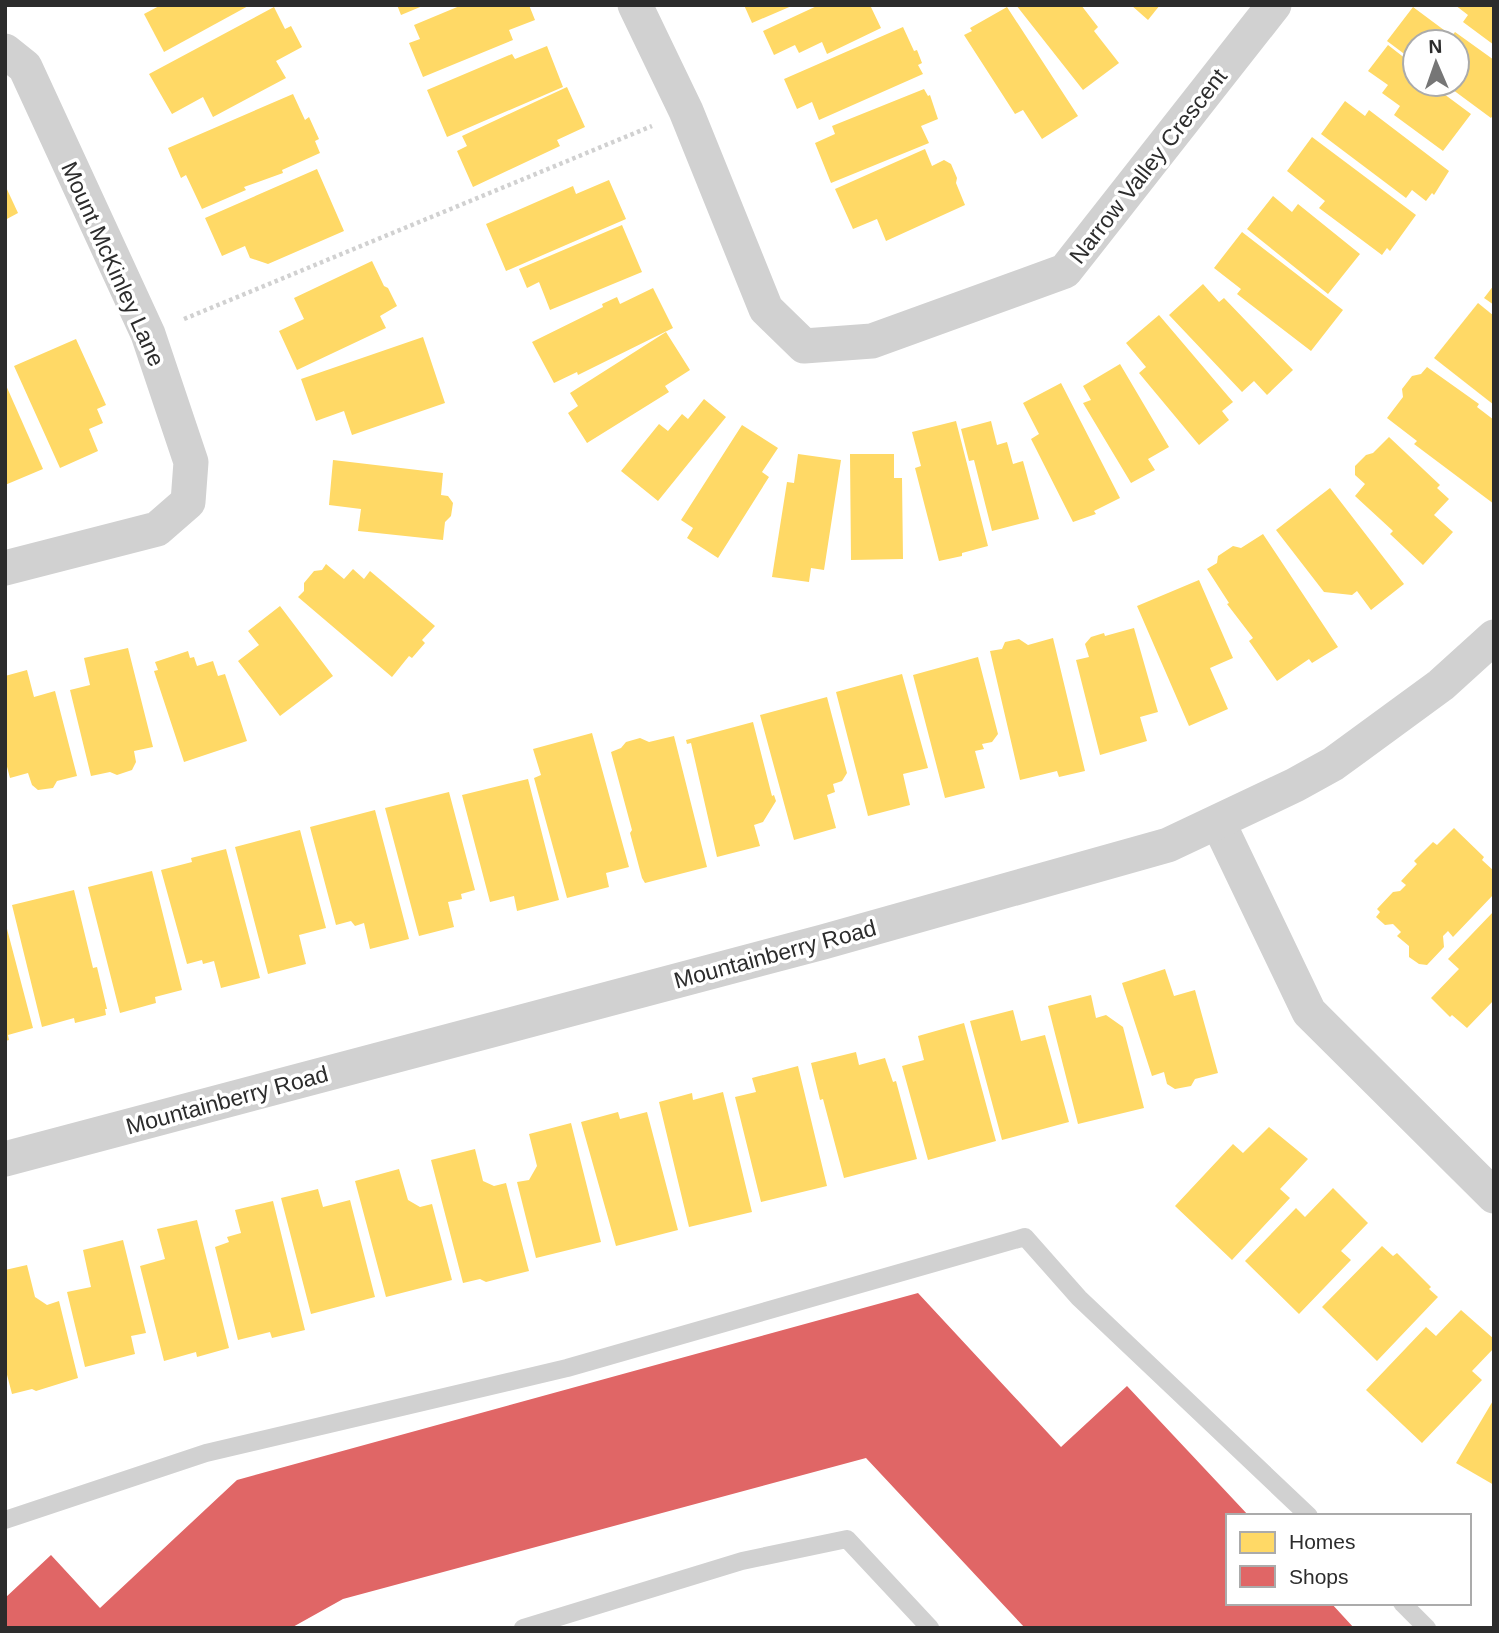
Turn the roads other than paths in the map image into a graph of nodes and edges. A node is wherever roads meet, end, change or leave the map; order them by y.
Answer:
1 (635, 5) edge
2 (1274, 5) edge
3 (5, 51) edge
4 (5, 568) edge
5 (1494, 637) edge
6 (1218, 822) junction
7 (5, 1159) edge
8 (1494, 1196) edge
9 (1307, 1514) edge
10 (5, 1520) edge
11 (1404, 1605) edge
12 (523, 1628) edge
13 (930, 1628) edge
14 (1427, 1628) edge

1 - 2 street, Narrow Valley Crescent
3 - 4 street, Mount McKinley Lane
5 - 6 street, Mountainberry Road
6 - 7 street, Mountainberry Road
6 - 8 street
9 - 10 lane
11 - 14 lane
12 - 13 lane

